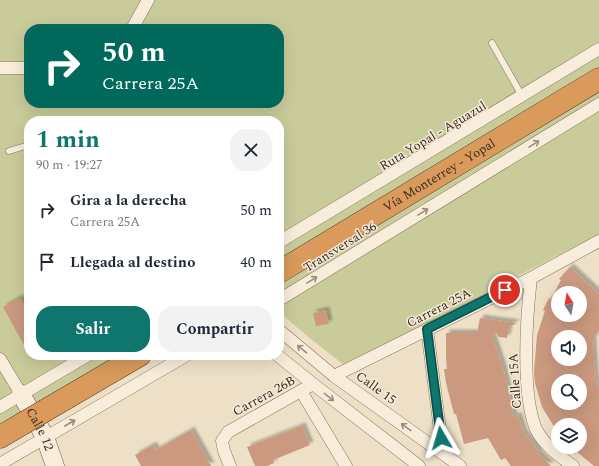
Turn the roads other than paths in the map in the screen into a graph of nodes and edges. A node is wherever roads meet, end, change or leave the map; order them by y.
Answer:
1 (148, 0) edge
2 (135, 24) edge
3 (492, 43) dead end
4 (599, 49) edge
5 (0, 68) edge
6 (24, 68) edge
7 (554, 76) joint
8 (599, 79) edge
9 (541, 84) joint
10 (522, 96) junction
11 (599, 104) edge
12 (24, 146) edge
13 (9, 151) dead end
14 (284, 239) edge
15 (599, 241) edge
16 (284, 269) edge
17 (531, 278) junction
18 (284, 297) edge
19 (427, 329) junction
20 (284, 334) edge
21 (0, 359) edge
22 (79, 360) edge
23 (131, 360) edge
24 (178, 360) edge
25 (283, 360) edge
26 (334, 376) junction
27 (313, 384) junction
28 (301, 391) junction
29 (16, 397) junction
30 (0, 407) edge
31 (0, 437) edge
32 (45, 437) junction
33 (443, 453) junction
34 (0, 464) edge
35 (55, 466) edge
36 (230, 466) edge
37 (346, 466) edge
38 (419, 466) edge
39 (460, 466) edge
40 (573, 466) edge

1 - 2 street
3 - 10 lane
4 - 7 lane
5 - 6 street
7 - 9 street
8 - 16 highway, Vía Monterrey - Yopal
9 - 10 lane, Ruta Yopal - Aguazul
10 - 14 lane, Ruta Yopal - Aguazul
18 -> 11 street, Transversal 36
12 - 13 lane
15 - 17 street, Carrera 25A
17 - 19 street, Carrera 25A
17 - 40 street, Calle 15A
19 - 26 street, Carrera 25A
19 - 33 street
26 -> 20 street, Calle 15
21 - 29 street
22 - 29 lane
23 - 31 highway, bridge
32 -> 24 street
25 - 27 street
33 -> 26 street, Calle 15
27 - 28 street, Carrera 26B
27 -> 38 street
28 - 36 street, Carrera 26B
28 - 37 street
29 - 30 street
29 - 32 main road, Calle 12
32 - 34 street
32 - 35 main road, Calle 12
33 - 39 street, Calle 15

